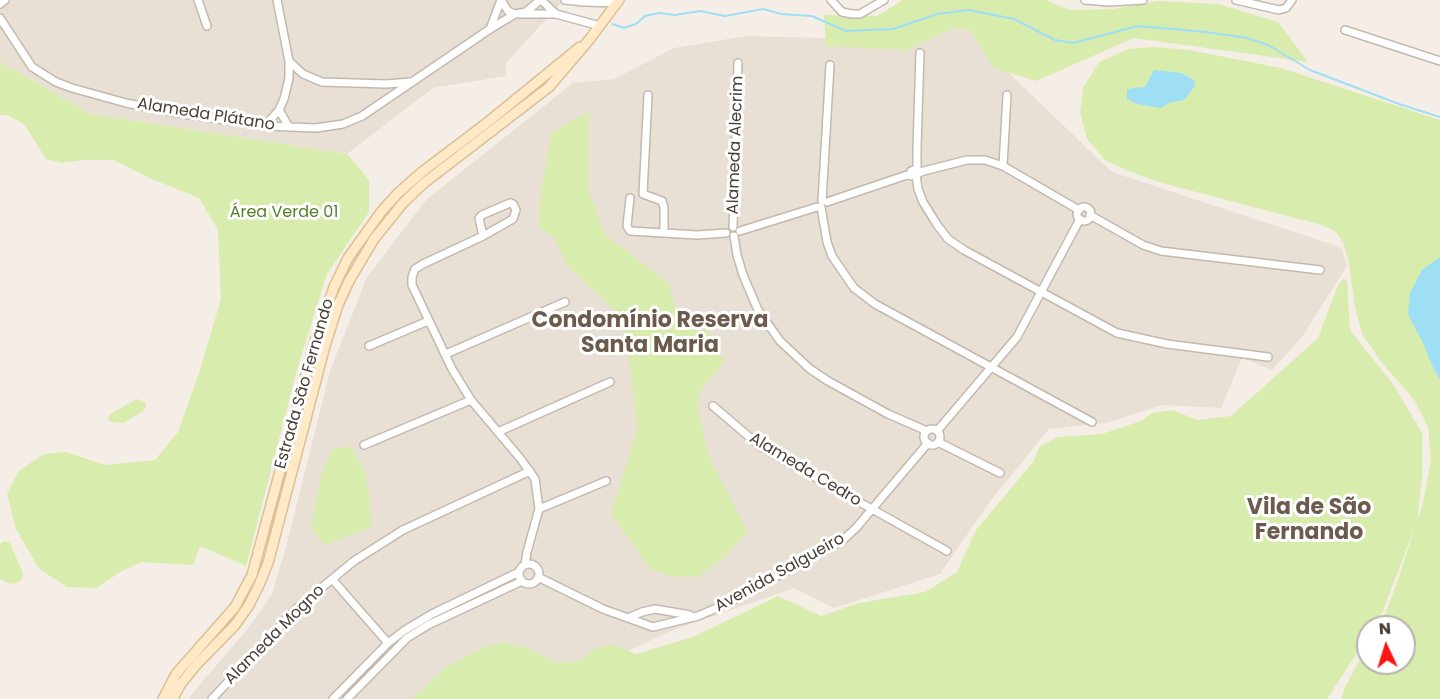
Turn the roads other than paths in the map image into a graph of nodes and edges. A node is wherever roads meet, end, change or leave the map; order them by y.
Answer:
1 (5, 0) edge
2 (198, 0) edge
3 (277, 0) edge
4 (501, 0) edge
5 (540, 0) edge
6 (565, 0) edge
7 (831, 0) edge
8 (884, 0) edge
9 (1085, 0) edge
10 (1143, 0) edge
11 (1236, 0) edge
12 (1292, 0) edge
13 (618, 1) edge
14 (0, 4) edge
15 (518, 14) junction
16 (556, 14) junction
17 (0, 18) edge
18 (207, 26) dead end
19 (600, 26) junction
20 (490, 29) junction
21 (1345, 30) dead end
22 (589, 40) junction
23 (921, 53) dead end
24 (289, 61) junction
25 (1440, 61) edge
26 (738, 63) dead end
27 (830, 65) dead end
28 (303, 75) junction
29 (289, 78) junction
30 (413, 82) junction
31 (386, 84) junction
32 (648, 95) dead end
33 (1007, 95) dead end
34 (391, 97) junction
35 (279, 110) junction
36 (265, 126) junction
37 (289, 127) junction
38 (1003, 166) junction
39 (916, 173) junction
40 (630, 198) dead end
41 (822, 204) junction
42 (1079, 210) junction
43 (1090, 215) junction
44 (1080, 219) junction
45 (734, 232) junction
46 (664, 233) junction
47 (483, 236) junction
48 (1320, 270) dead end
49 (1042, 292) junction
50 (565, 302) dead end
51 (428, 321) junction
52 (369, 346) dead end
53 (446, 354) junction
54 (1268, 357) dead end
55 (993, 367) junction
56 (610, 382) dead end
57 (471, 400) junction
58 (713, 406) dead end
59 (1092, 422) dead end
60 (927, 431) junction
61 (937, 431) junction
62 (498, 432) junction
63 (938, 442) junction
64 (928, 443) junction
65 (364, 445) dead end
66 (530, 471) junction
67 (1000, 473) dead end
68 (606, 481) dead end
69 (872, 508) junction
70 (539, 509) junction
71 (947, 551) dead end
72 (525, 565) junction
73 (519, 572) junction
74 (538, 577) junction
75 (332, 579) junction
76 (522, 581) junction
77 (642, 612) junction
78 (667, 612) junction
79 (698, 616) junction
80 (628, 619) junction
81 (641, 622) junction
82 (668, 623) junction
83 (407, 638) junction
84 (388, 643) junction
85 (381, 663) junction
86 (163, 699) edge
87 (173, 699) edge
88 (212, 699) edge
89 (333, 699) edge
90 (347, 699) edge

1 - 14 street
2 - 18 street
3 - 24 street
4 - 15 street
4 - 20 street
5 - 15 street, Alameda Plátano
5 - 16 street
6 - 13 street
7 - 8 street
9 - 10 street
11 - 12 street
13 - 19 main road, Estrada São Fernando
15 - 16 street
15 - 20 street, Alameda Plátano
16 - 19 street
17 - 36 street, Alameda Plátano
19 - 22 main road, Estrada São Fernando
20 - 30 street, Alameda Plátano
21 - 25 street
22 - 86 main road, Estrada São Fernando
22 - 87 main road, Estrada São Fernando
23 - 39 street
24 - 28 street
24 - 29 street
26 - 45 street, Alameda Alecrim
27 - 41 street
28 - 29 street
28 - 31 street
29 - 35 street
30 - 31 street
30 - 34 street, Alameda Plátano
31 - 34 street
32 - 46 street
33 - 38 street
34 - 37 street, Alameda Plátano
35 - 36 street
35 - 37 street
36 - 37 street, Alameda Plátano
38 - 39 street
38 - 42 street
39 - 41 street
39 - 49 street
40 - 46 street
41 - 45 street
41 - 55 street
42 - 43 street
42 - 44 street
43 - 44 street
43 - 48 street
44 - 49 street
45 - 46 street
45 - 60 street, Alameda Alecrim
47 - 47 street
47 - 51 street
49 - 54 street
49 - 55 street
50 - 53 street
51 - 52 street
51 - 53 street
53 - 57 street
55 - 59 street
55 - 61 street
56 - 62 street
57 - 62 street
57 - 65 street
58 - 69 street, Alameda Cedro
60 - 61 street
60 - 64 street
61 - 63 street
62 - 66 street
63 - 64 street
63 - 67 street
64 - 69 street, Avenida Salgueiro
66 - 70 street
66 - 75 street, Alameda Mogno
68 - 70 street
69 - 71 street, Alameda Cedro
69 - 79 street, Avenida Salgueiro
70 - 72 street
72 - 73 street
72 - 74 street
73 - 76 street
73 - 84 street
74 - 76 street
74 - 80 street
75 - 84 street
75 - 88 street, Alameda Mogno
76 - 83 street
77 - 78 street, Avenida Salgueiro
77 - 80 street, Avenida Salgueiro
77 - 81 street
78 - 79 street, Avenida Salgueiro
78 - 82 street
79 - 82 street, Avenida Salgueiro
80 - 81 street, Avenida Salgueiro
81 - 82 street, Avenida Salgueiro
83 - 84 street
83 - 85 street
84 - 85 street
84 - 89 street
85 - 90 street

